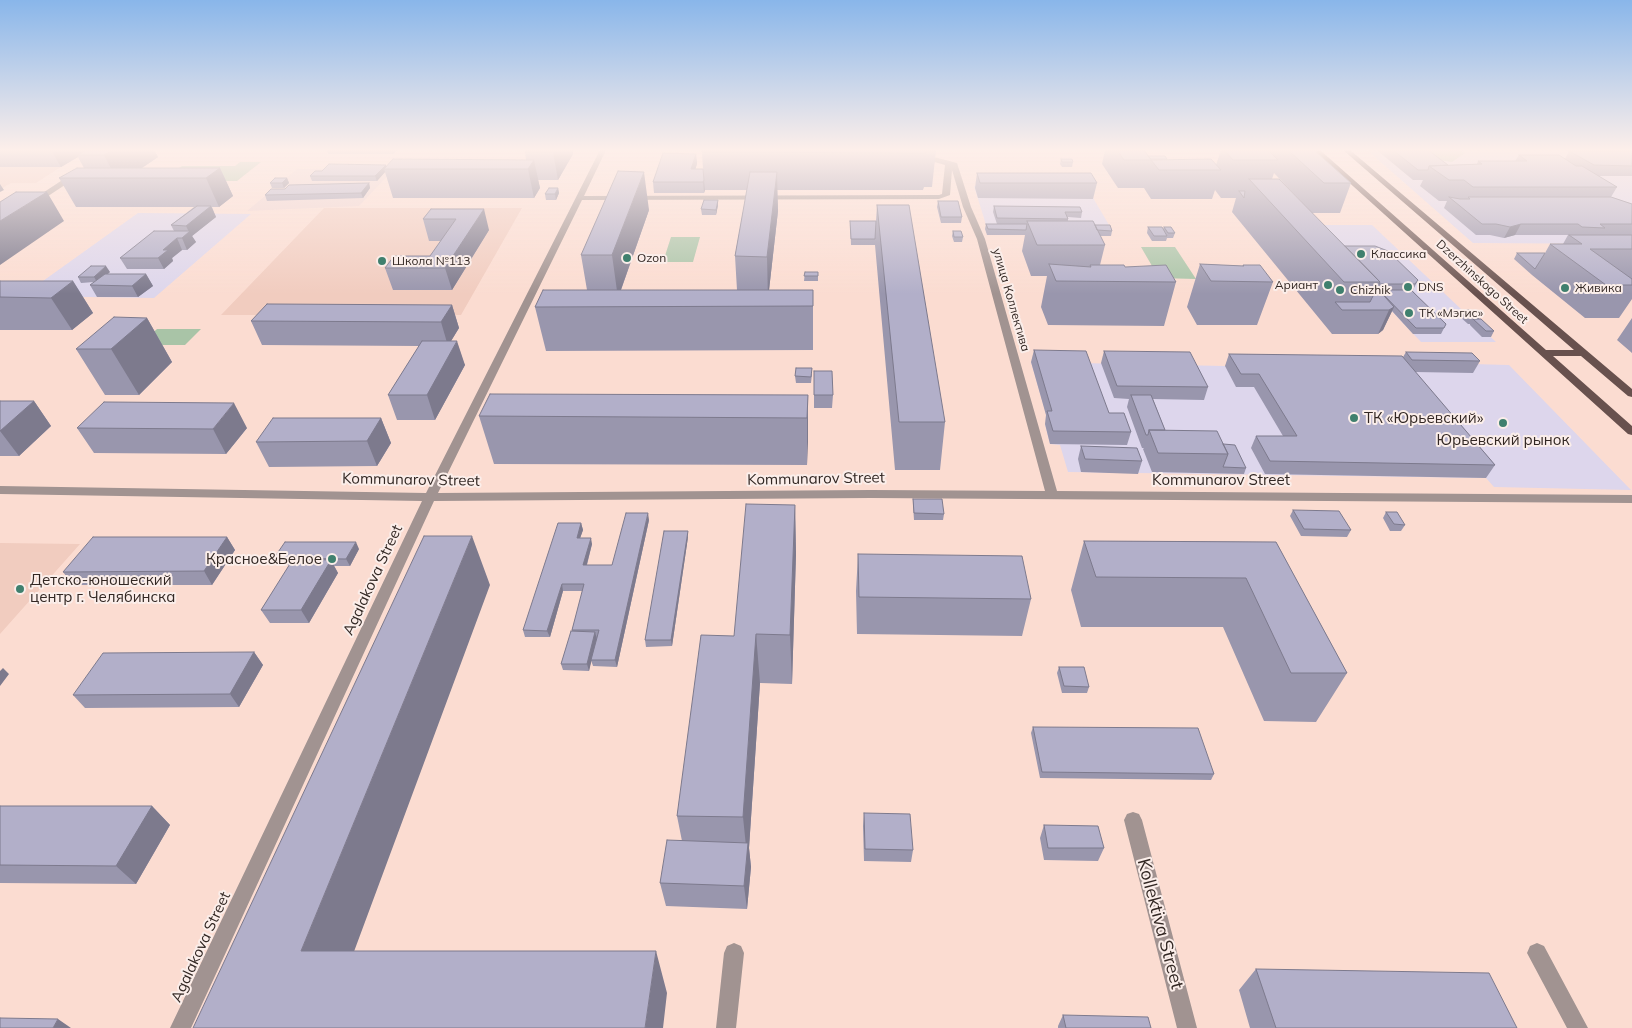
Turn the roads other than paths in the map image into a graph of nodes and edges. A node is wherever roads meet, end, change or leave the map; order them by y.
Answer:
1 (39, 198) edge
2 (579, 198) joint
3 (939, 198) edge
4 (964, 198) edge
5 (1370, 198) edge
6 (1402, 198) edge
7 (23, 208) edge
8 (1544, 353) junction
9 (1583, 353) junction
10 (1632, 394) edge
11 (1632, 432) edge
12 (0, 490) edge
13 (1052, 495) junction
14 (430, 497) junction
15 (1632, 499) edge
16 (1133, 820) dead end
17 (734, 953) dead end
18 (1537, 953) dead end
19 (180, 1028) edge
20 (726, 1028) edge
21 (1187, 1028) edge
22 (1578, 1028) edge

1 - 7 street
2 - 3 street
2 - 14 street, Agalakova Street
4 - 13 street, улица Коллектива
5 - 8 main road, Dzerzhinskogo Street
6 - 9 main road, Dzerzhinskogo Street
8 - 9 main road
8 - 11 main road, Dzerzhinskogo Street
9 - 10 main road, Dzerzhinskogo Street
12 - 14 street, Kommunarov Street
13 - 14 street, Kommunarov Street
13 - 15 street, Kommunarov Street
14 - 19 street, Agalakova Street
16 - 21 street, Kollektiva Street
17 - 20 street
18 - 22 street

